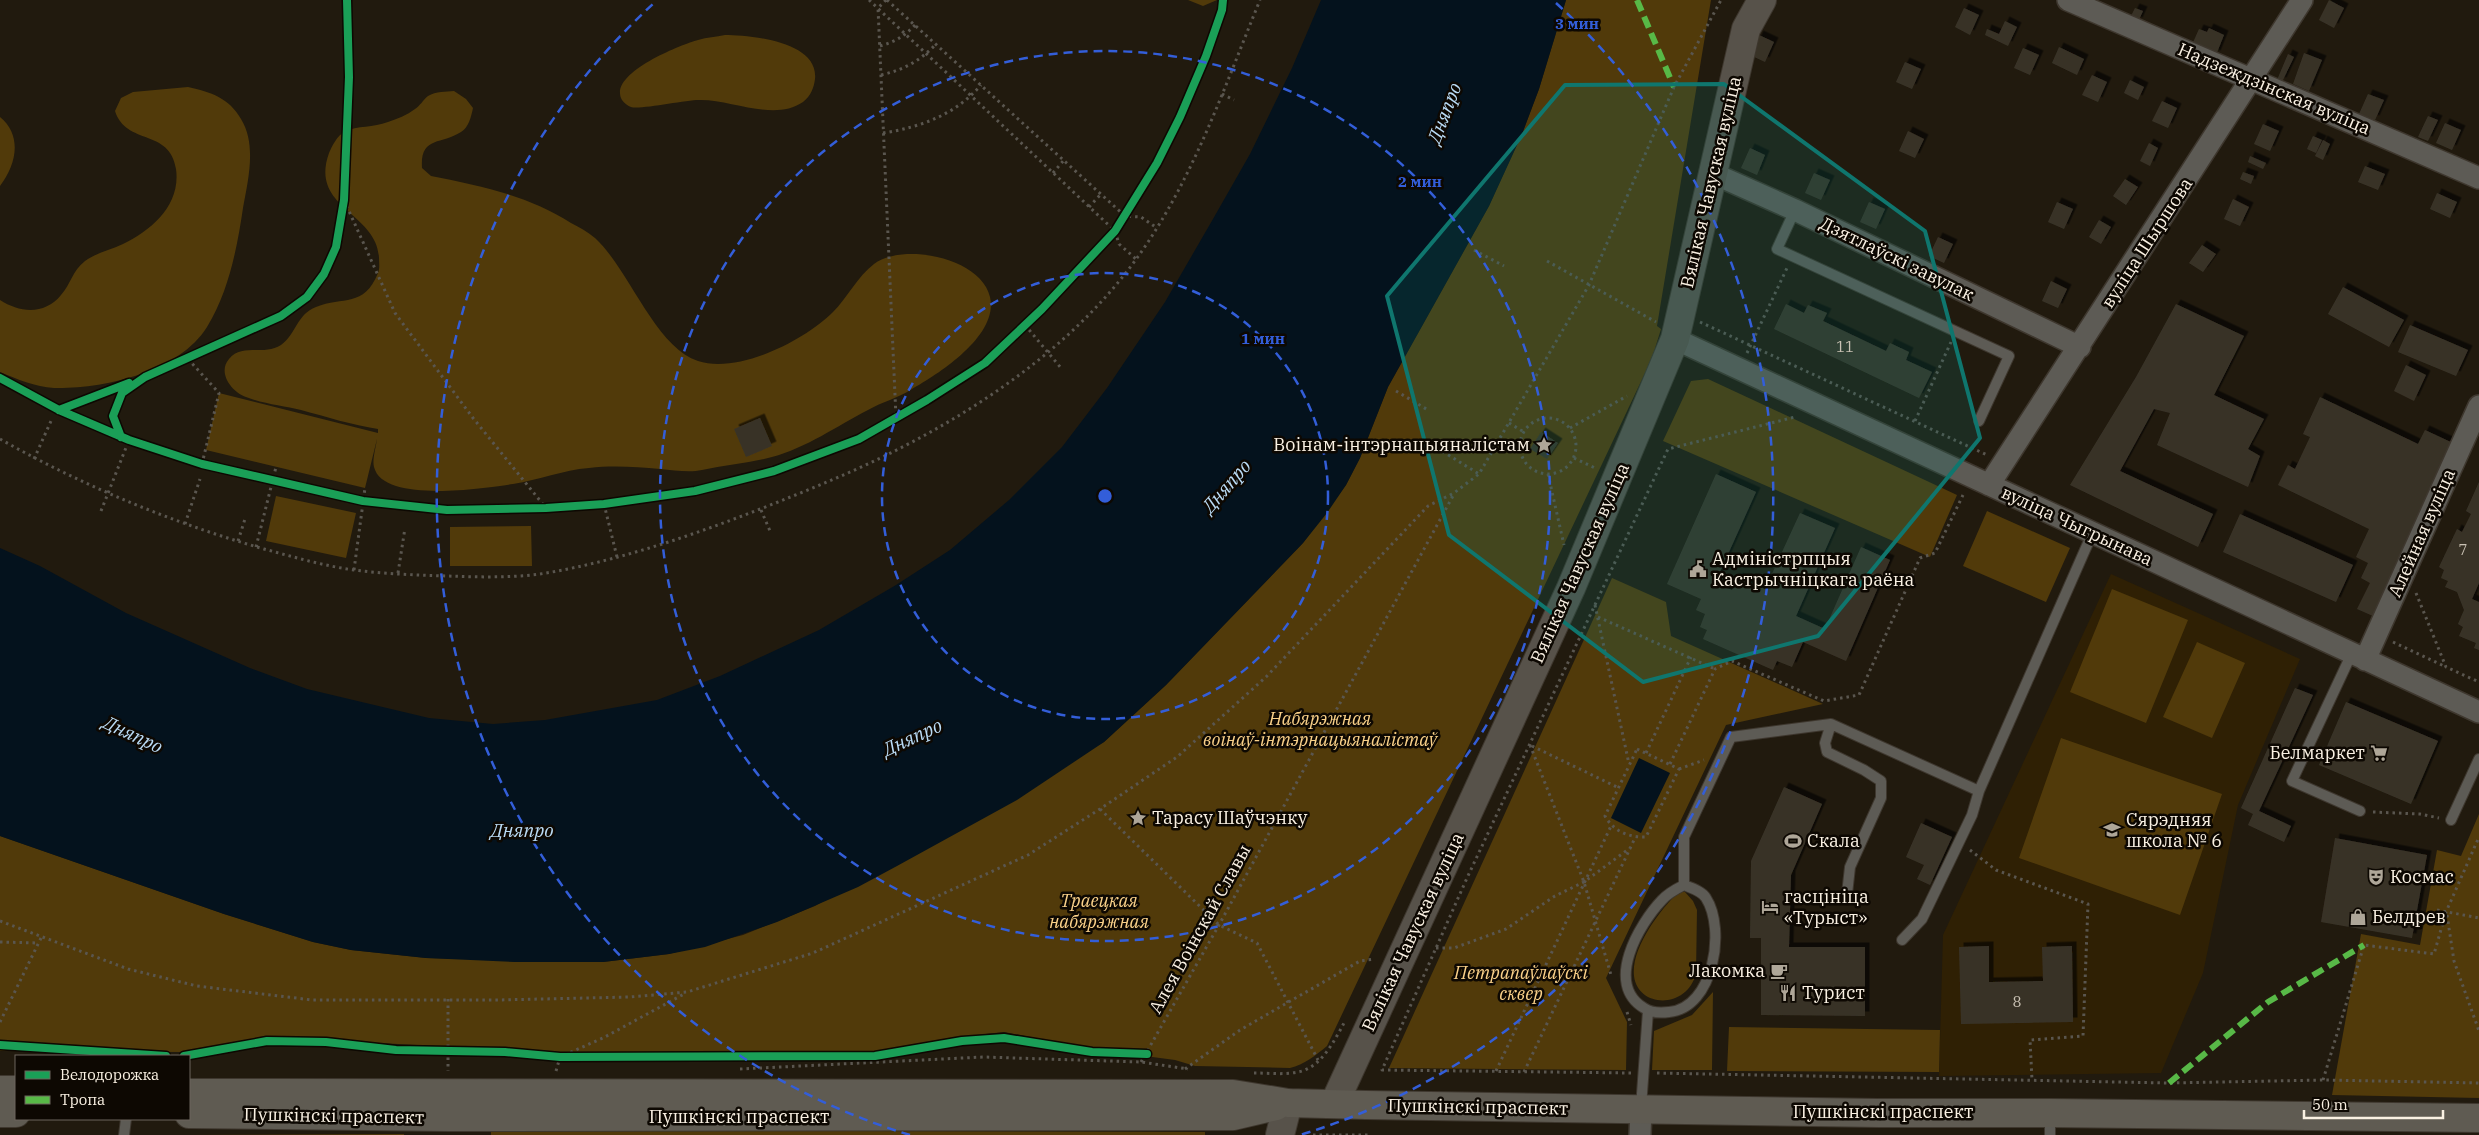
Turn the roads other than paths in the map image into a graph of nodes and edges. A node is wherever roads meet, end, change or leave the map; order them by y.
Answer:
1 (1762, 0) edge
2 (2068, 0) edge
3 (2302, 0) edge
4 (2251, 79) junction
5 (1712, 173) junction
6 (2479, 178) edge
7 (1795, 210) junction
8 (1671, 325) junction
9 (2080, 347) junction
10 (2478, 411) edge
11 (1979, 421) dead end
12 (1989, 485) junction
13 (2092, 534) junction
14 (2358, 657) junction
15 (2479, 712) edge
16 (1831, 724) junction
17 (2479, 759) edge
18 (1979, 791) junction
19 (2360, 811) road end
20 (2452, 820) road end
21 (1684, 885) junction
22 (1847, 894) dead end
23 (1902, 940) dead end
24 (1648, 1011) junction
25 (0, 1090) edge
26 (15, 1090) edge
27 (190, 1093) edge
28 (1288, 1103) junction
29 (1334, 1104) junction
30 (0, 1113) edge
31 (15, 1113) edge
32 (190, 1114) edge
33 (126, 1120) edge
34 (1640, 1122) edge
35 (2466, 1123) edge
36 (2050, 1124) edge
37 (124, 1135) edge
38 (1280, 1135) edge

1 - 5 main road, Вялікая Чавуская вуліца
2 - 4 street, Надзеждзінская вуліца
3 - 4 street, вуліца Шыршова
4 - 6 street, Надзеждзінская вуліца
4 - 9 street, вуліца Шыршова
5 - 7 street, Дзятлаўскі завулак
5 - 8 main road, Вялікая Чавуская вуліца
7 - 9 street, Дзятлаўскі завулак
7 - 11 lane
8 - 12 street, вуліца Чыгрынава
8 - 29 main road, Вялікая Чавуская вуліца
9 - 12 street, вуліца Шыршова
10 - 14 street, Алейная вуліца
12 - 13 street, вуліца Чыгрынава
13 - 14 street, вуліца Чыгрынава
13 - 18 lane
14 - 15 street, вуліца Чыгрынава
14 - 19 lane
16 - 18 lane
16 - 21 lane
16 - 22 lane
17 - 20 lane
18 - 23 lane
21 - 24 lane
21 - 24 lane
24 - 34 lane
25 - 26 main road
27 - 28 main road, Пушкінскі праспект
28 - 29 main road, Пушкінскі праспект
28 - 32 main road, Пушкінскі праспект
28 - 38 main road
29 - 34 main road, Пушкінскі праспект
30 - 31 main road
33 - 37 lane
34 - 36 main road, Пушкінскі праспект
35 - 36 main road, Пушкінскі праспект

